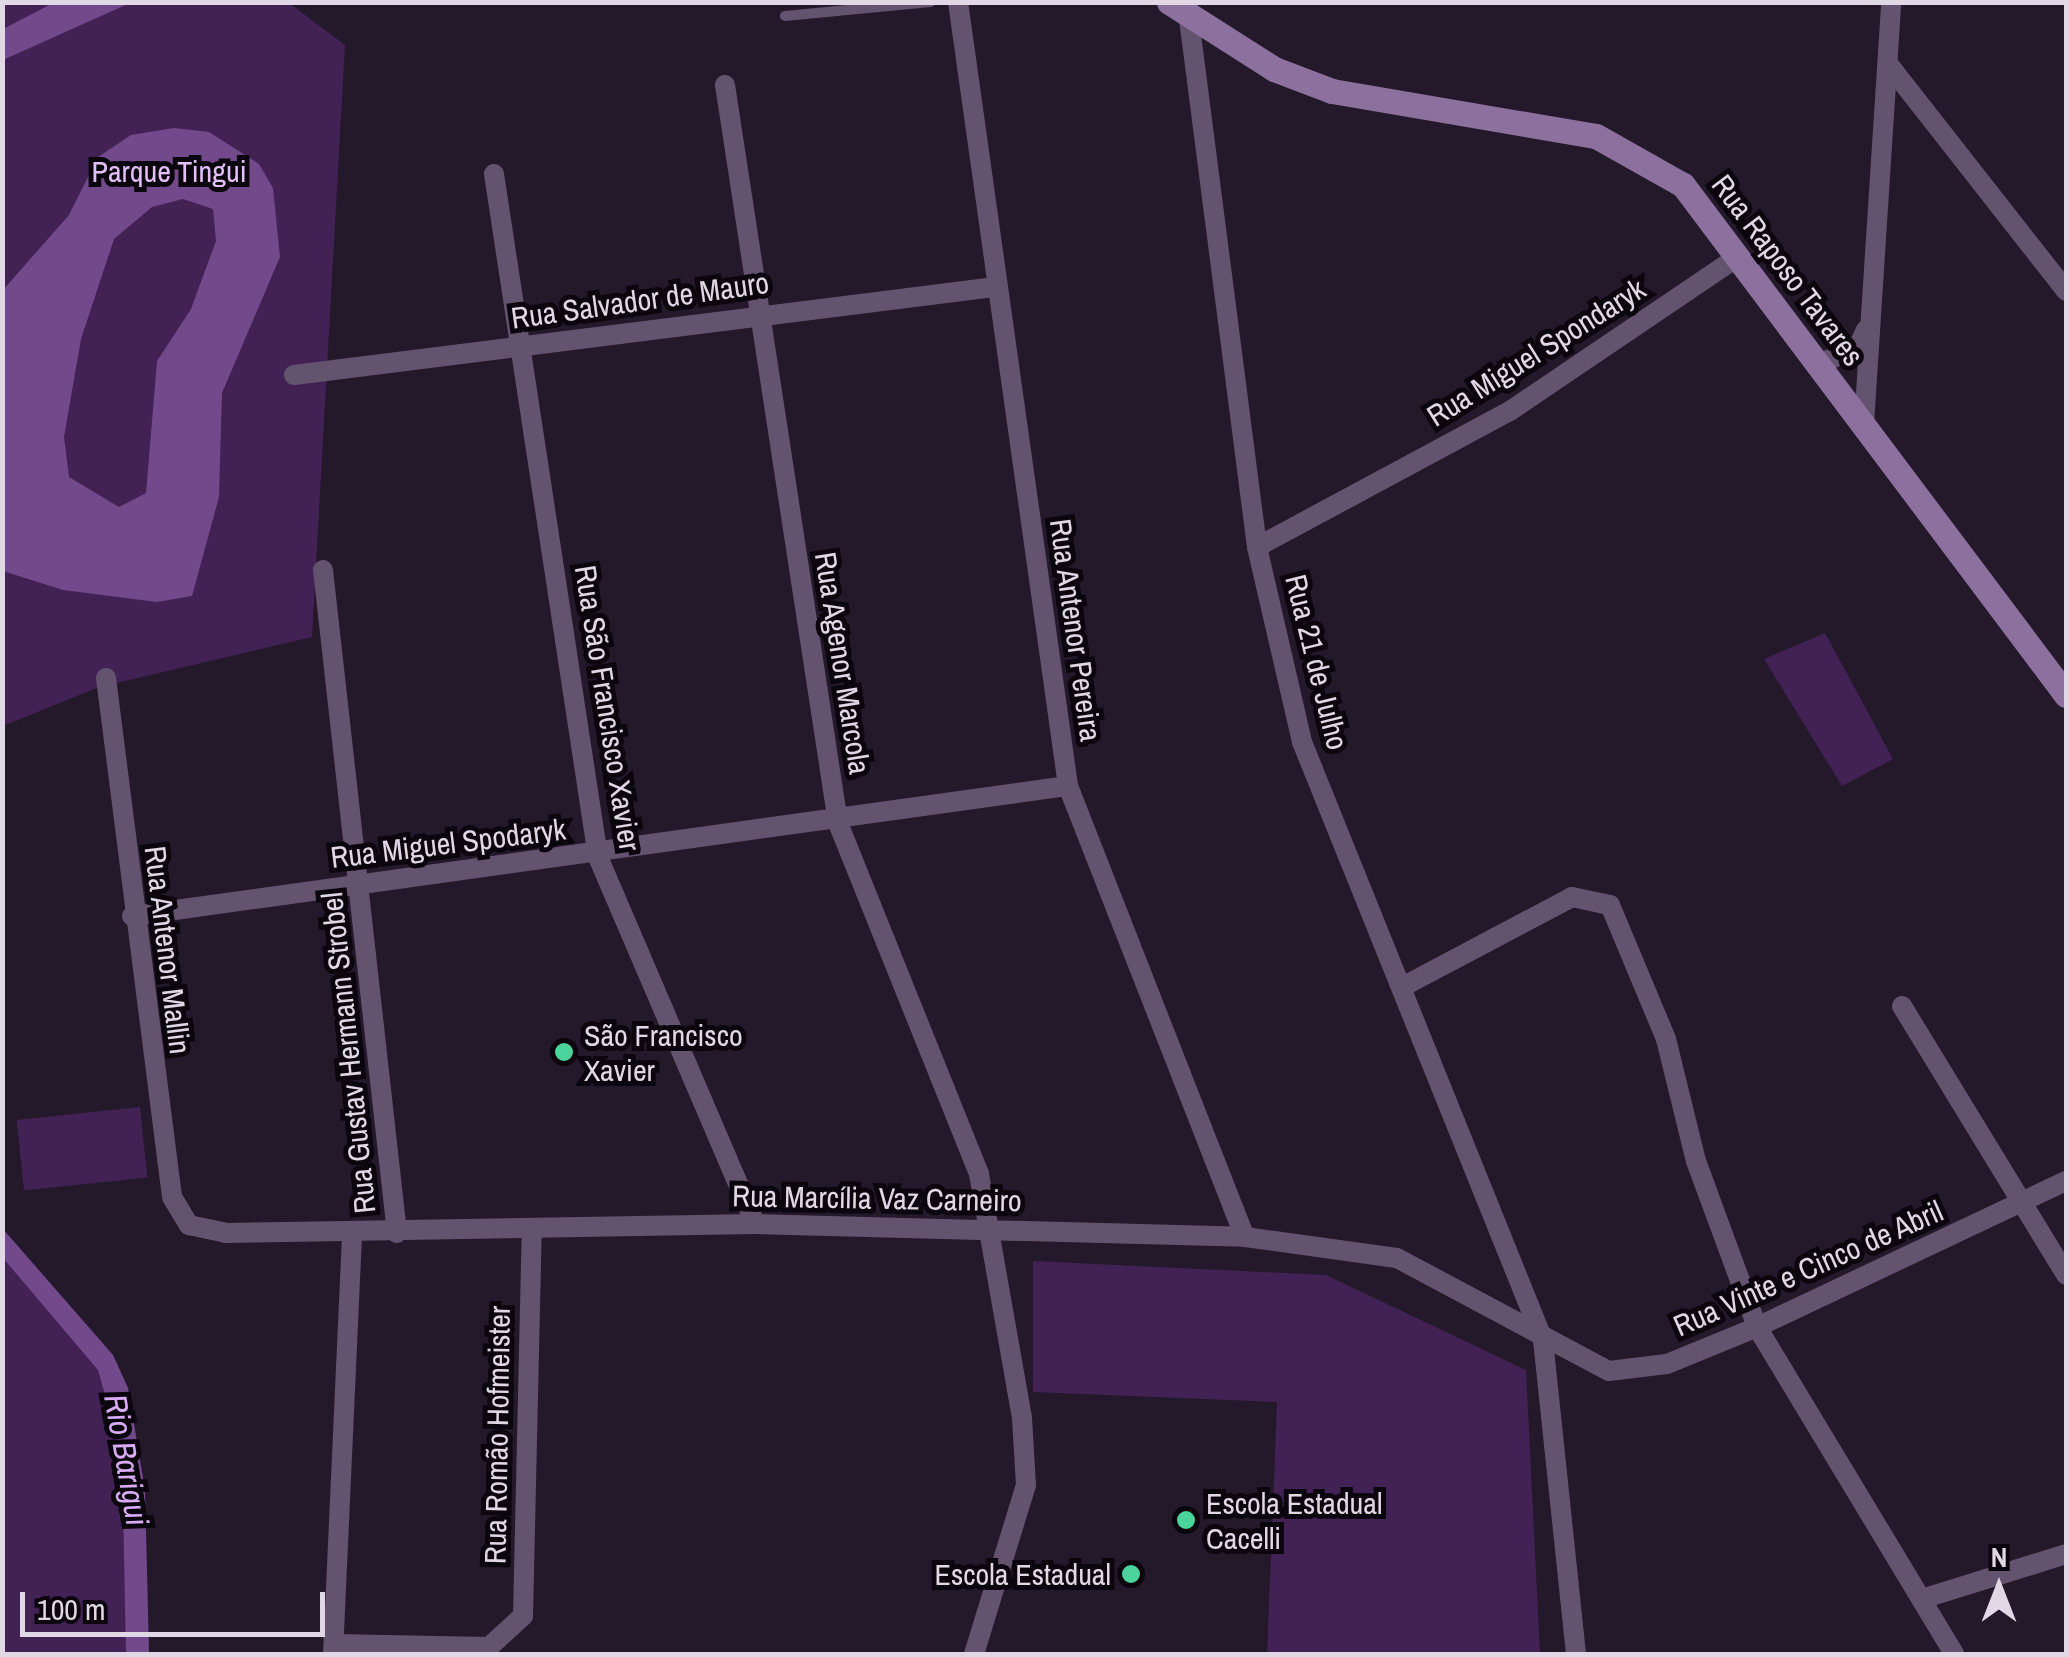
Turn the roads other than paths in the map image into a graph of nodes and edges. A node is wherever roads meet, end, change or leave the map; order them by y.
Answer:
1 (930, 2) edge
2 (958, 2) edge
3 (1169, 2) edge
4 (1891, 2) edge
5 (785, 16) dead end
6 (1189, 19) junction
7 (1889, 65) junction
8 (725, 85) dead end
9 (494, 174) dead end
10 (1736, 258) junction
11 (995, 287) junction
12 (2066, 291) edge
13 (757, 314) junction
14 (1867, 328) junction
15 (523, 346) junction
16 (1818, 365) junction
17 (294, 374) dead end
18 (1864, 424) junction
19 (1257, 547) junction
20 (324, 570) dead end
21 (106, 678) dead end
22 (2066, 695) edge
23 (1068, 786) junction
24 (838, 823) junction
25 (598, 856) junction
26 (360, 883) junction
27 (132, 916) junction
28 (1404, 986) junction
29 (1902, 1006) dead end
30 (2066, 1181) edge
31 (2025, 1201) junction
32 (756, 1224) junction
33 (189, 1225) joint
34 (984, 1228) junction
35 (352, 1232) junction
36 (397, 1232) junction
37 (532, 1232) junction
38 (1245, 1237) junction
39 (2066, 1275) edge
40 (1757, 1328) junction
41 (1542, 1340) junction
42 (1568, 1353) joint
43 (2066, 1554) edge
44 (1925, 1598) junction
45 (334, 1649) edge
46 (974, 1654) edge
47 (1576, 1654) edge
48 (1954, 1654) edge

1 - 5 lane
2 - 11 street, Rua Antenor Pereira
3 - 6 main road, Rua Raposo Tavares
4 - 7 street
6 - 10 main road, Rua Raposo Tavares
6 - 19 street, Rua 21 de Julho
7 - 12 street
7 - 14 street
8 - 13 street, Rua Agenor Marcola
9 - 15 street, Rua São Francisco Xavier
10 - 16 main road, Rua Raposo Tavares
10 - 19 street, Rua Miguel Spondaryk
11 - 13 street, Rua Salvador de Mauro
11 - 23 street, Rua Antenor Pereira
13 - 15 street, Rua Salvador de Mauro
13 - 24 street, Rua Agenor Marcola
14 - 16 street
14 - 18 street
15 - 17 street, Rua Salvador de Mauro
15 - 25 street, Rua São Francisco Xavier
16 - 18 main road, Rua Raposo Tavares
18 - 22 main road, Rua Raposo Tavares
19 - 28 street, Rua 21 de Julho
20 - 26 street, Rua Gustav Hermann Strobel
21 - 27 street, Rua Antenor Mallin
23 - 24 street, Rua Miguel Spodaryk
23 - 38 street, Rua Antenor Pereira
24 - 25 street, Rua Miguel Spodaryk
24 - 34 street, Rua Agenor Marcola
25 - 26 street, Rua Miguel Spodaryk
25 - 32 street, Rua São Francisco Xavier
26 - 27 street, Rua Miguel Spodaryk
26 - 36 street, Rua Gustav Hermann Strobel
27 - 33 street, Rua Antenor Mallin
28 - 40 street
28 - 41 street, Rua 21 de Julho
29 - 31 street
30 - 31 street, Rua Vinte e Cinco de Abril
31 - 39 street
31 - 40 street, Rua Vinte e Cinco de Abril
32 - 34 street, Rua Marcília Vaz Carneiro
32 - 37 street, Rua Marcília Vaz Carneiro
33 - 35 street, Rua Marcília Vaz Carneiro
34 - 38 street, Rua Marcília Vaz Carneiro
34 - 46 street, Rua Agenor Marcola
35 - 36 street, Rua Marcília Vaz Carneiro
35 - 45 street
36 - 37 street, Rua Marcília Vaz Carneiro
37 - 45 street, Rua Romão Hofmeister
38 - 41 street, Rua Marcília Vaz Carneiro
40 - 42 street, Rua Vinte e Cinco de Abril
40 - 44 street
41 - 42 street, Rua Marcília Vaz Carneiro
41 - 47 street
43 - 44 street
44 - 48 street

